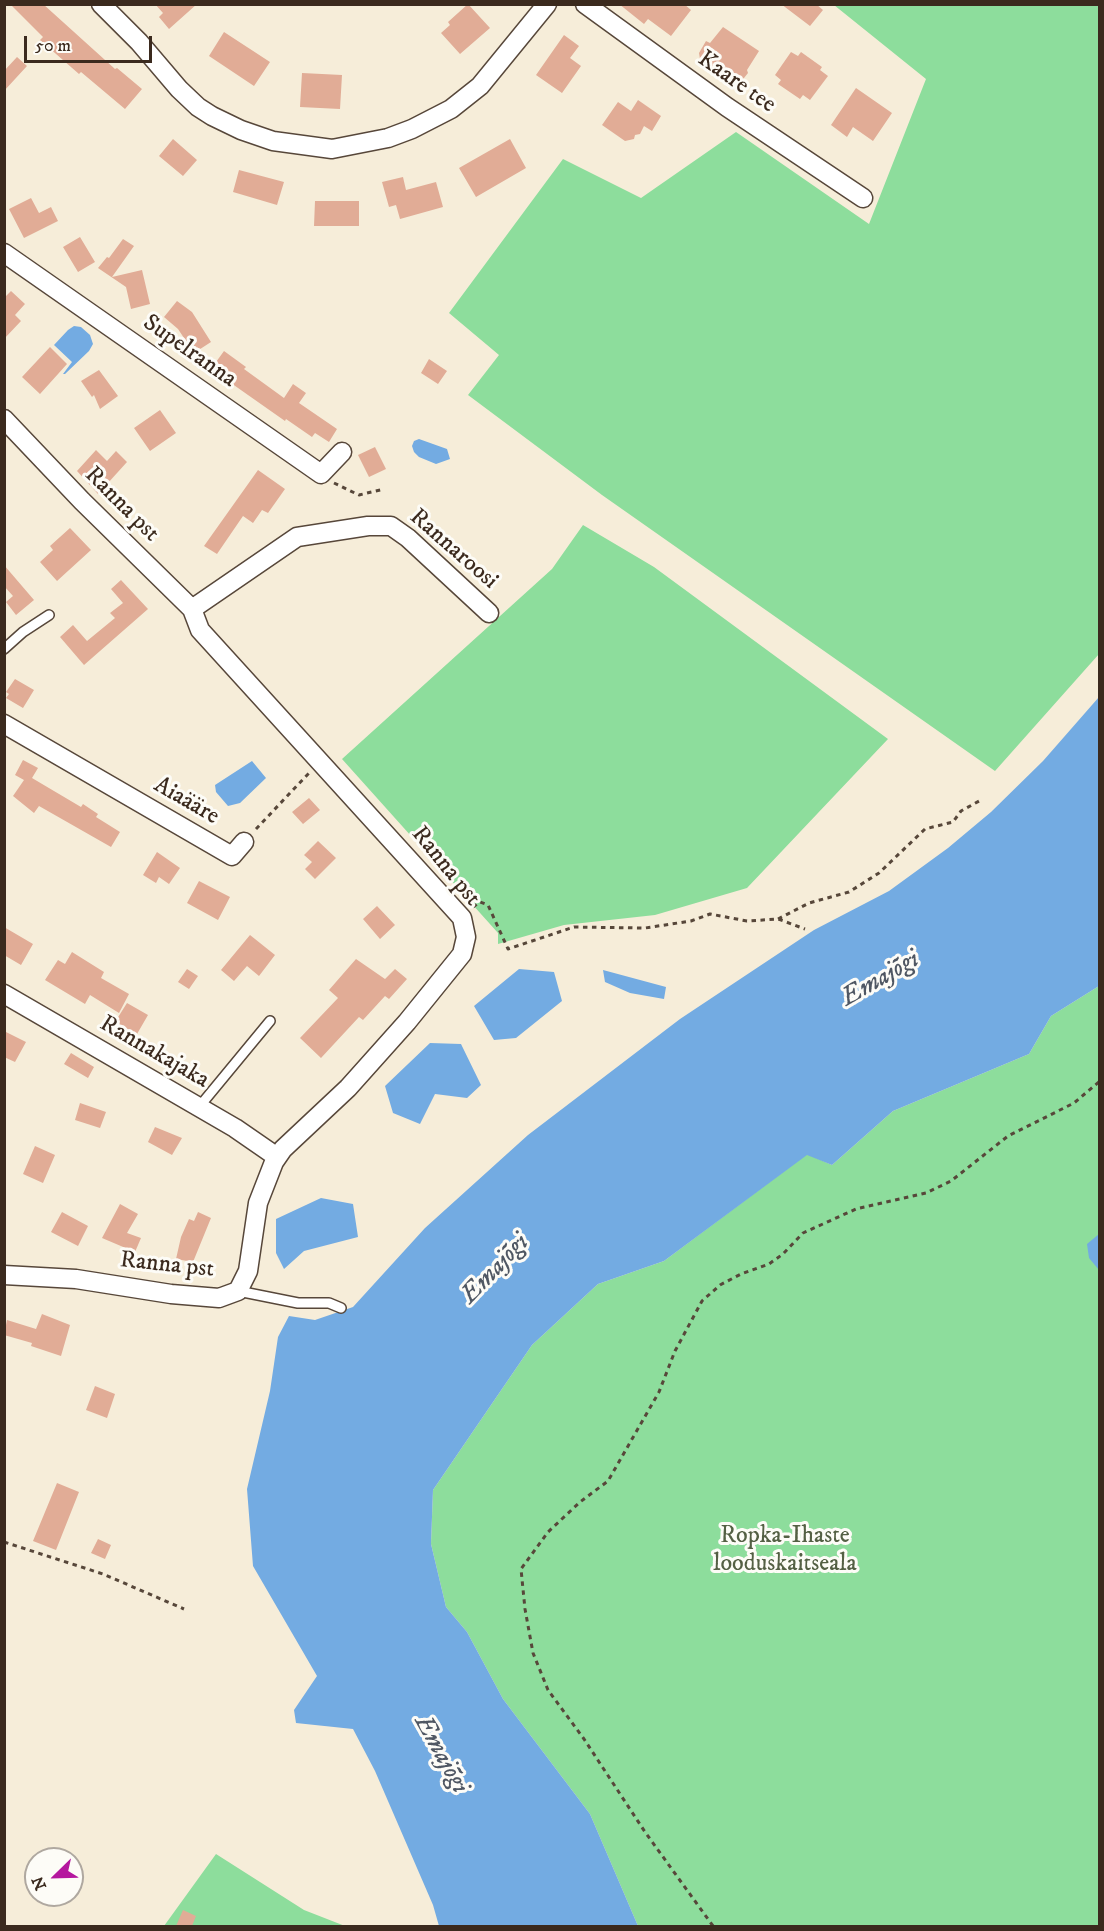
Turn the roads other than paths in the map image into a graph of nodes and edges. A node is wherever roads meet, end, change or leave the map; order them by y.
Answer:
1 (547, 4) edge
2 (585, 4) edge
3 (106, 6) edge
4 (863, 198) dead end
5 (4, 253) edge
6 (4, 419) edge
7 (342, 452) dead end
8 (192, 609) junction
9 (489, 614) dead end
10 (49, 615) dead end
11 (4, 649) edge
12 (4, 724) edge
13 (244, 842) road end
14 (4, 994) edge
15 (270, 1021) dead end
16 (199, 1107) junction
17 (277, 1157) junction
18 (4, 1275) edge
19 (238, 1291) junction
20 (340, 1308) dead end

1 - 3 street
2 - 4 street, Kaare tee
5 - 7 street, Supelranna
6 - 8 street, Ranna pst
8 - 9 street, Rannaroosi
8 - 17 street, Ranna pst
10 - 11 lane
12 - 13 street, Aiaääre
14 - 16 street, Rannakajaka
15 - 16 lane
16 - 17 street, Rannakajaka
17 - 19 street, Ranna pst
18 - 19 street, Ranna pst
19 - 20 lane

